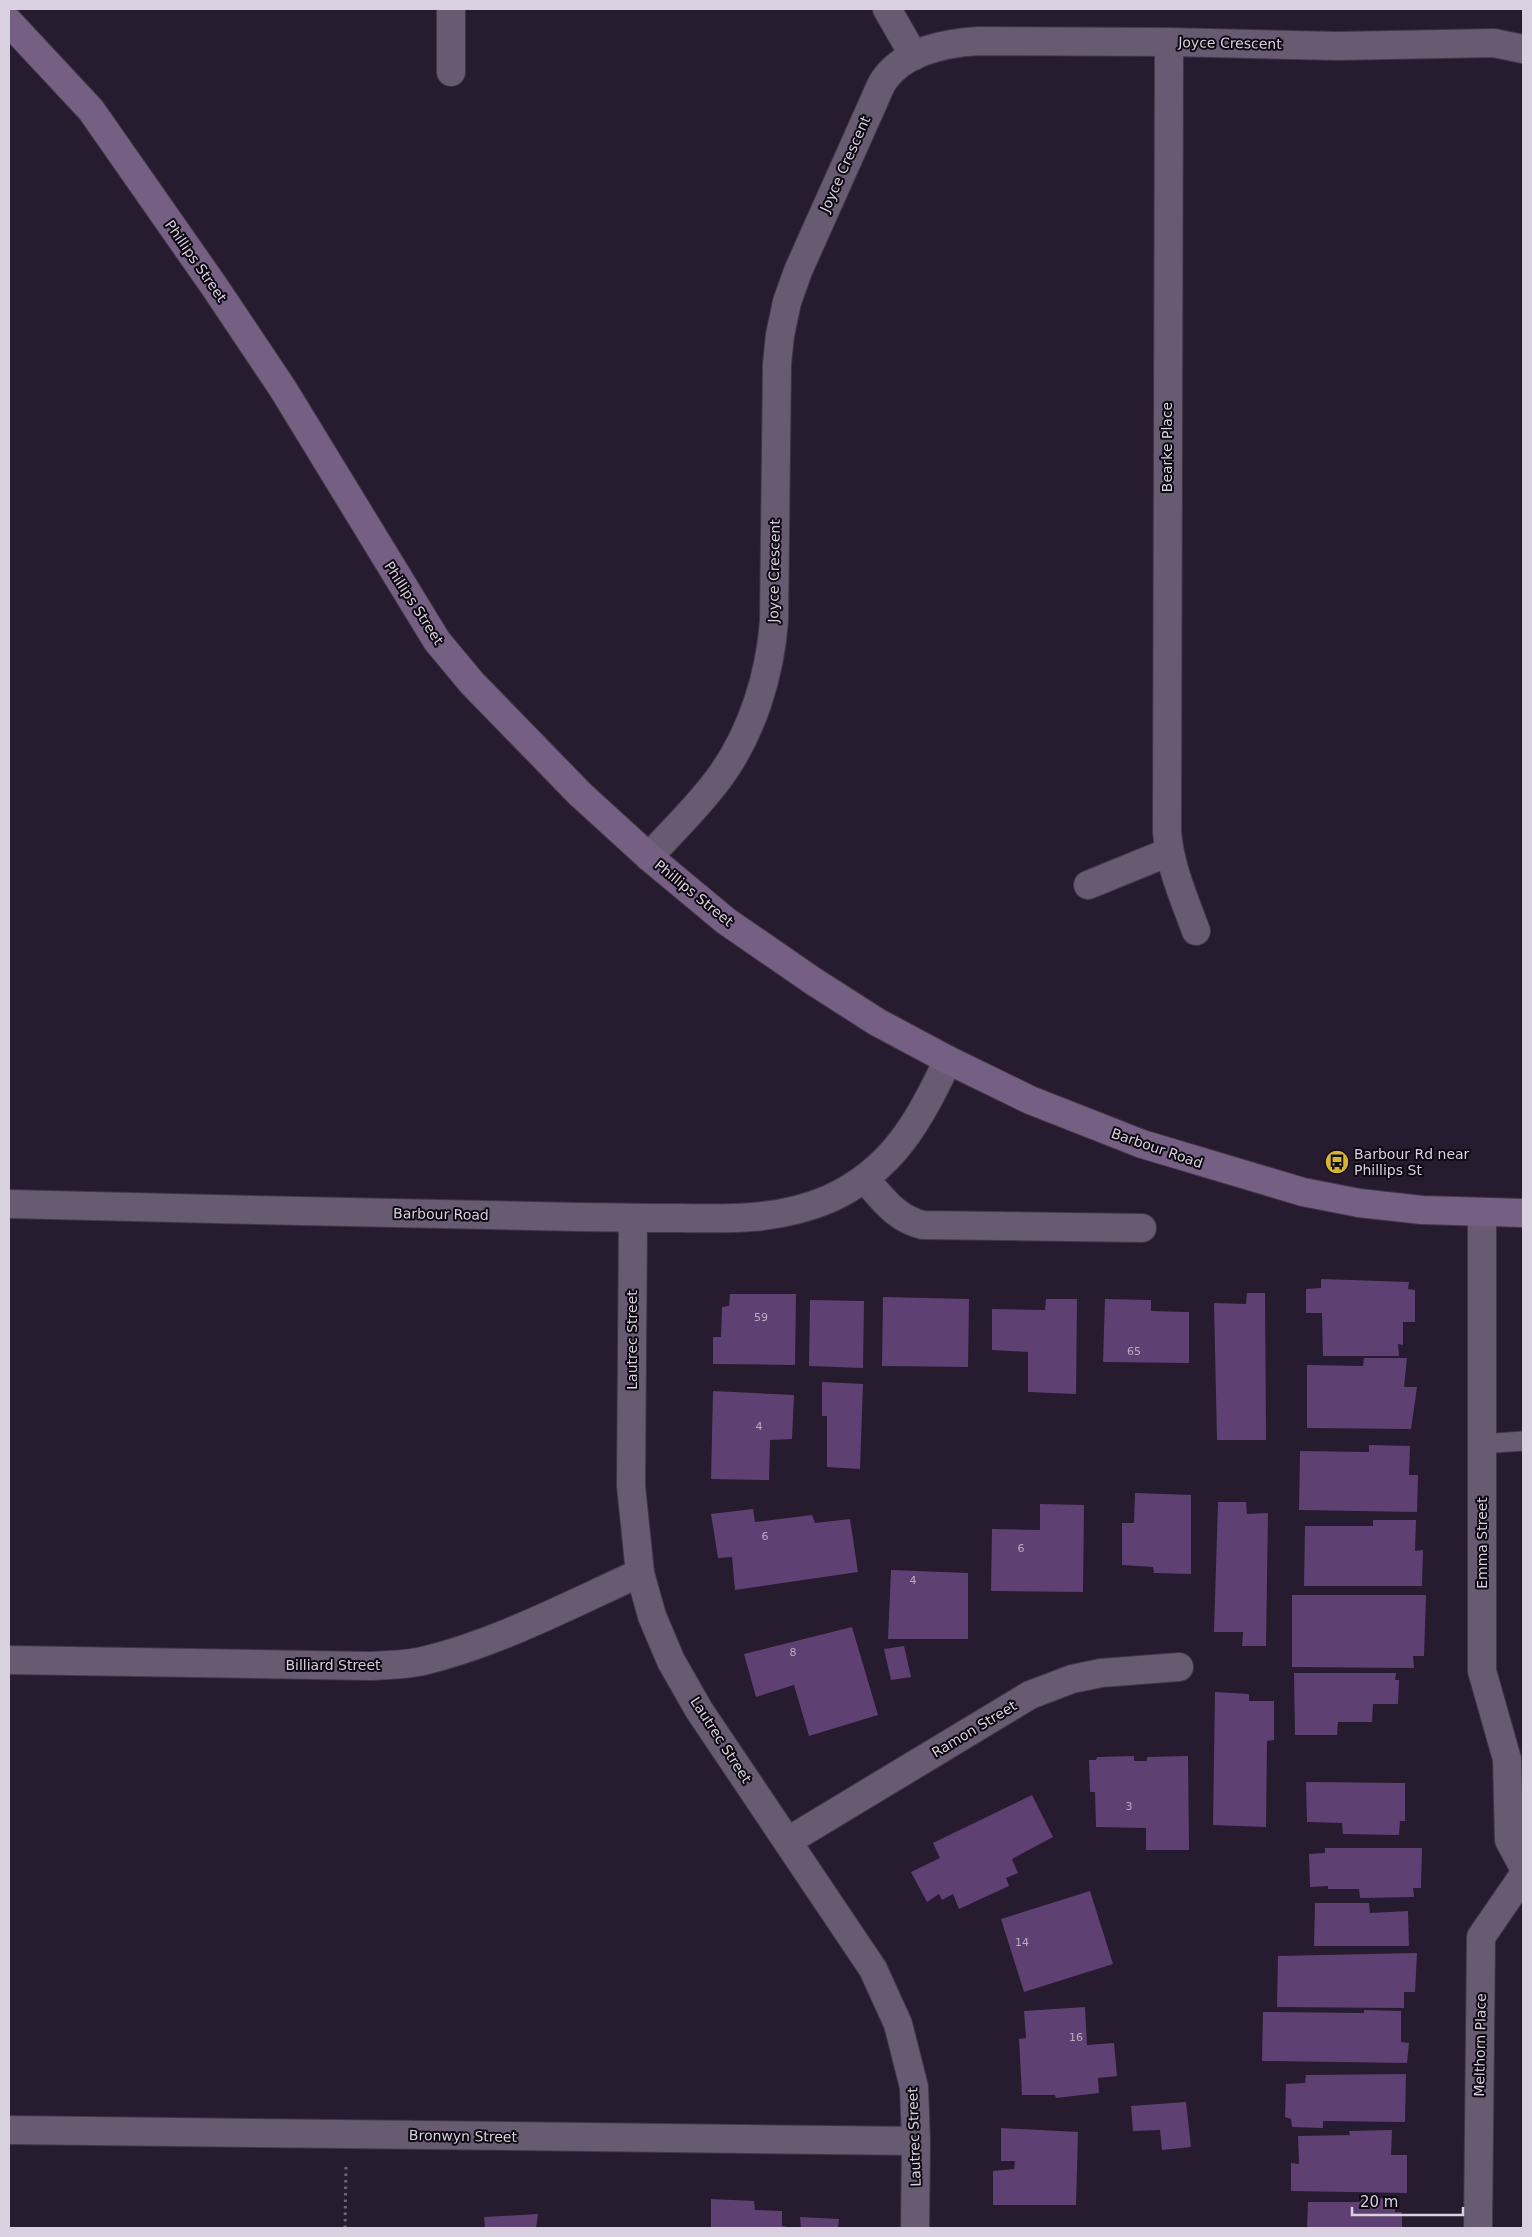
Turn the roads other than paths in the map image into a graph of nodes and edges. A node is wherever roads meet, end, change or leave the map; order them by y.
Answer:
1 (451, 9) edge
2 (887, 9) edge
3 (9, 22) edge
4 (1169, 42) junction
5 (1523, 49) edge
6 (914, 56) junction
7 (451, 72) dead end
8 (1169, 852) junction
9 (649, 857) junction
10 (1088, 885) dead end
11 (1196, 931) dead end
12 (948, 1060) junction
13 (865, 1179) junction
14 (9, 1204) edge
15 (1482, 1212) junction
16 (1523, 1213) edge
17 (633, 1218) junction
18 (1142, 1228) dead end
19 (1523, 1441) edge
20 (1482, 1444) junction
21 (640, 1573) junction
22 (9, 1660) edge
23 (1179, 1666) dead end
24 (788, 1841) junction
25 (1523, 1866) edge
26 (1523, 1876) edge
27 (9, 2130) edge
28 (916, 2141) junction
29 (915, 2228) edge
30 (1478, 2228) edge

1 - 7 street
2 - 6 street
3 - 9 street, Phillips Street
4 - 5 street, Joyce Crescent
4 - 6 street, Joyce Crescent
4 - 8 street, Bearke Place
6 - 9 street, Joyce Crescent
8 - 10 street
8 - 11 street, Bearke Place
9 - 12 street, Phillips Street
12 - 13 street, Barbour Road
12 - 15 street, Barbour Road
13 - 17 street, Barbour Road
13 - 18 street
14 - 17 street, Barbour Road
15 - 16 street, Barbour Road
15 - 20 street, Emma Street
17 - 21 street, Lautrec Street
19 - 20 lane
20 - 25 street, Emma Street
21 - 22 street, Billiard Street
21 - 24 street, Lautrec Street
23 - 24 street, Ramon Street
24 - 28 street, Lautrec Street
26 - 30 street, Melthorn Place
27 - 28 street, Bronwyn Street
28 - 29 street, Lautrec Street

